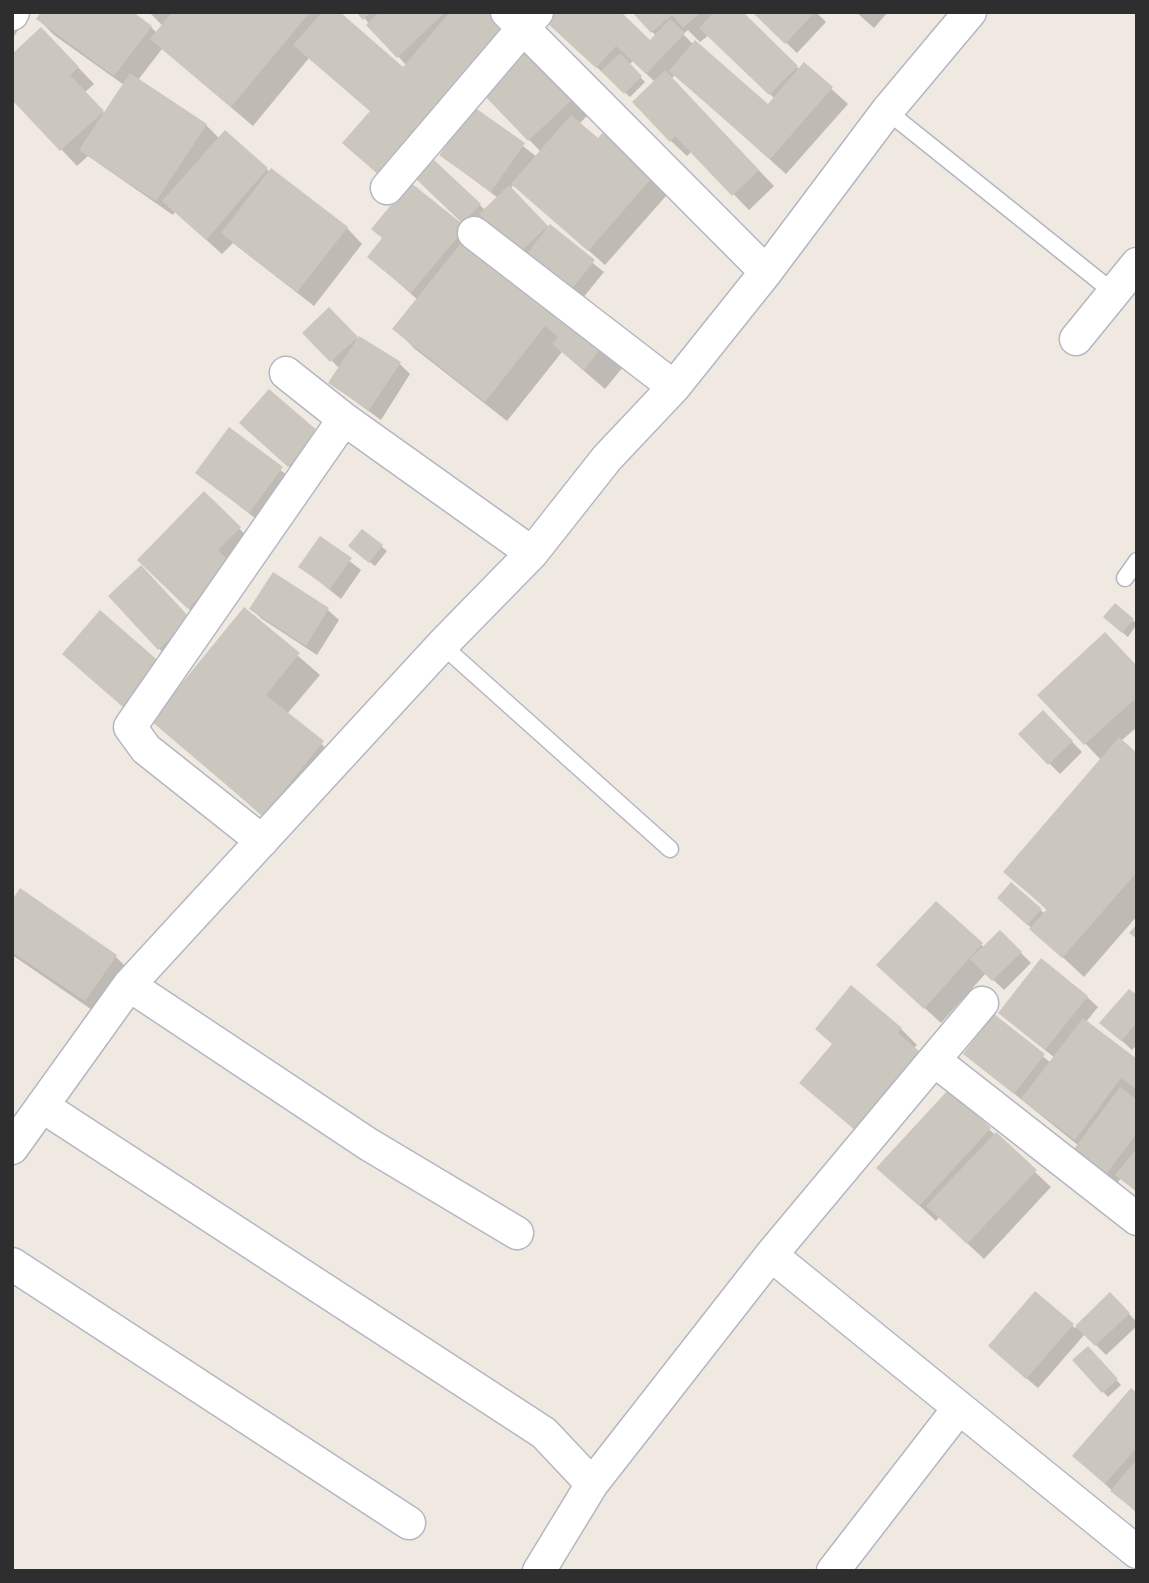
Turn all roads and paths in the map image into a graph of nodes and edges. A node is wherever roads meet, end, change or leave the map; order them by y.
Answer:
1 (970, 12) edge
2 (522, 18) edge
3 (887, 111) junction
4 (387, 188) dead end
5 (474, 233) dead end
6 (1137, 264) edge
7 (766, 272) junction
8 (1113, 292) junction
9 (1076, 339) dead end
10 (286, 373) dead end
11 (674, 387) junction
12 (344, 419) junction
13 (532, 553) junction
14 (1137, 561) edge
15 (1125, 578) dead end
16 (442, 645) junction
17 (262, 841) junction
18 (670, 849) dead end
19 (129, 985) junction
20 (982, 1003) dead end
21 (934, 1060) junction
22 (42, 1106) junction
23 (12, 1148) edge
24 (1137, 1219) edge
25 (517, 1233) dead end
26 (771, 1255) junction
27 (12, 1264) edge
28 (959, 1408) junction
29 (592, 1484) junction
30 (409, 1524) dead end
31 (1137, 1552) edge
32 (540, 1571) edge
33 (833, 1571) edge

1 - 3 street
2 - 4 street
2 - 7 street
3 - 7 street
3 - 8 lane
5 - 11 street
6 - 8 street
7 - 11 street
8 - 9 street
10 - 12 street
11 - 13 street
12 - 13 street
12 - 17 street
13 - 16 street
14 - 15 lane
16 - 17 street
16 - 18 lane
17 - 19 street
19 - 22 street
19 - 25 street
20 - 21 street
21 - 24 street
21 - 26 street
22 - 23 street
22 - 29 street
26 - 28 street
26 - 29 street
27 - 30 street
28 - 31 street
28 - 33 street
29 - 32 street

